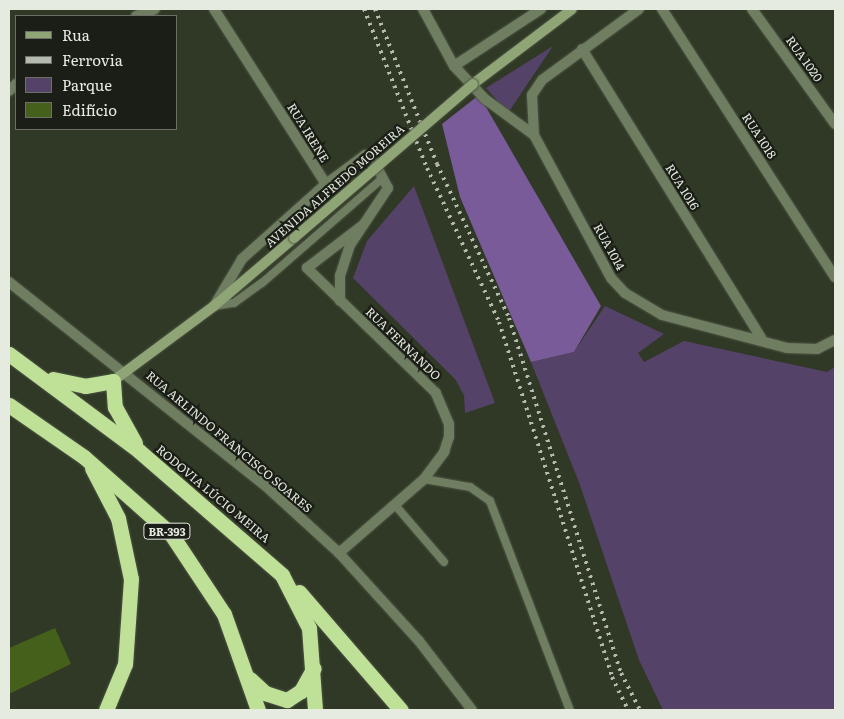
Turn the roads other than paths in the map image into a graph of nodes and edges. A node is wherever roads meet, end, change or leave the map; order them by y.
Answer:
1 (156, 9) edge
2 (423, 9) edge
3 (541, 9) edge
4 (572, 9) edge
5 (639, 9) edge
6 (662, 9) edge
7 (752, 9) edge
8 (216, 11) edge
9 (139, 15) edge
10 (582, 49) junction
11 (454, 66) junction
12 (835, 124) edge
13 (534, 135) junction
14 (383, 178) junction
15 (326, 184) junction
16 (363, 225) junction
17 (835, 277) edge
18 (9, 282) edge
19 (340, 301) junction
20 (214, 306) junction
21 (761, 338) junction
22 (835, 340) edge
23 (9, 354) edge
24 (37, 372) junction
25 (119, 377) junction
26 (9, 405) edge
27 (139, 451) junction
28 (84, 456) junction
29 (424, 479) junction
30 (395, 505) junction
31 (339, 553) junction
32 (444, 562) dead end
33 (282, 575) junction
34 (314, 666) junction
35 (249, 678) junction
36 (106, 710) edge
37 (258, 710) edge
38 (315, 710) edge
39 (402, 710) edge
40 (472, 710) edge
41 (570, 710) edge

1 - 9 street
2 - 11 street, RUA 1014
3 - 11 street
4 - 20 street, AVENIDA ALFREDO MOREIRA, bridge
5 - 10 street
6 - 17 street, RUA 1018
7 - 12 street, RUA 1020
8 - 15 street, RUA IRENE
10 - 13 street
10 - 21 street, RUA 1016
11 - 13 street, RUA 1014
13 - 21 street, RUA 1014
14 - 15 street, RUA IRENE
14 - 16 street
14 - 20 lane
15 - 20 street
16 - 19 street
16 - 19 street, RUA FERNANDO
18 - 25 street, RUA ARLINDO FRANCISCO SOARES
19 - 29 street, RUA FERNANDO
20 - 25 street, AVENIDA ALFREDO MOREIRA
21 - 22 street, RUA 1014
23 - 24 highway, RODOVIA LÚCIO MEIRA
24 - 25 highway
24 - 27 highway, RODOVIA LÚCIO MEIRA
25 - 27 highway
25 - 31 street, RUA ARLINDO FRANCISCO SOARES
26 - 28 highway, BR-393
27 - 33 highway, RODOVIA LÚCIO MEIRA
28 - 35 highway, BR-393
28 - 36 highway
29 - 30 street, RUA FERNANDO
29 - 41 lane
30 - 31 street, RUA FERNANDO
30 - 32 lane
31 - 40 street, RUA ARLINDO FRANCISCO SOARES
33 - 34 highway, RODOVIA LÚCIO MEIRA
33 - 39 highway
34 - 35 highway
34 - 38 highway, RODOVIA LÚCIO MEIRA
35 - 37 highway, BR-393

